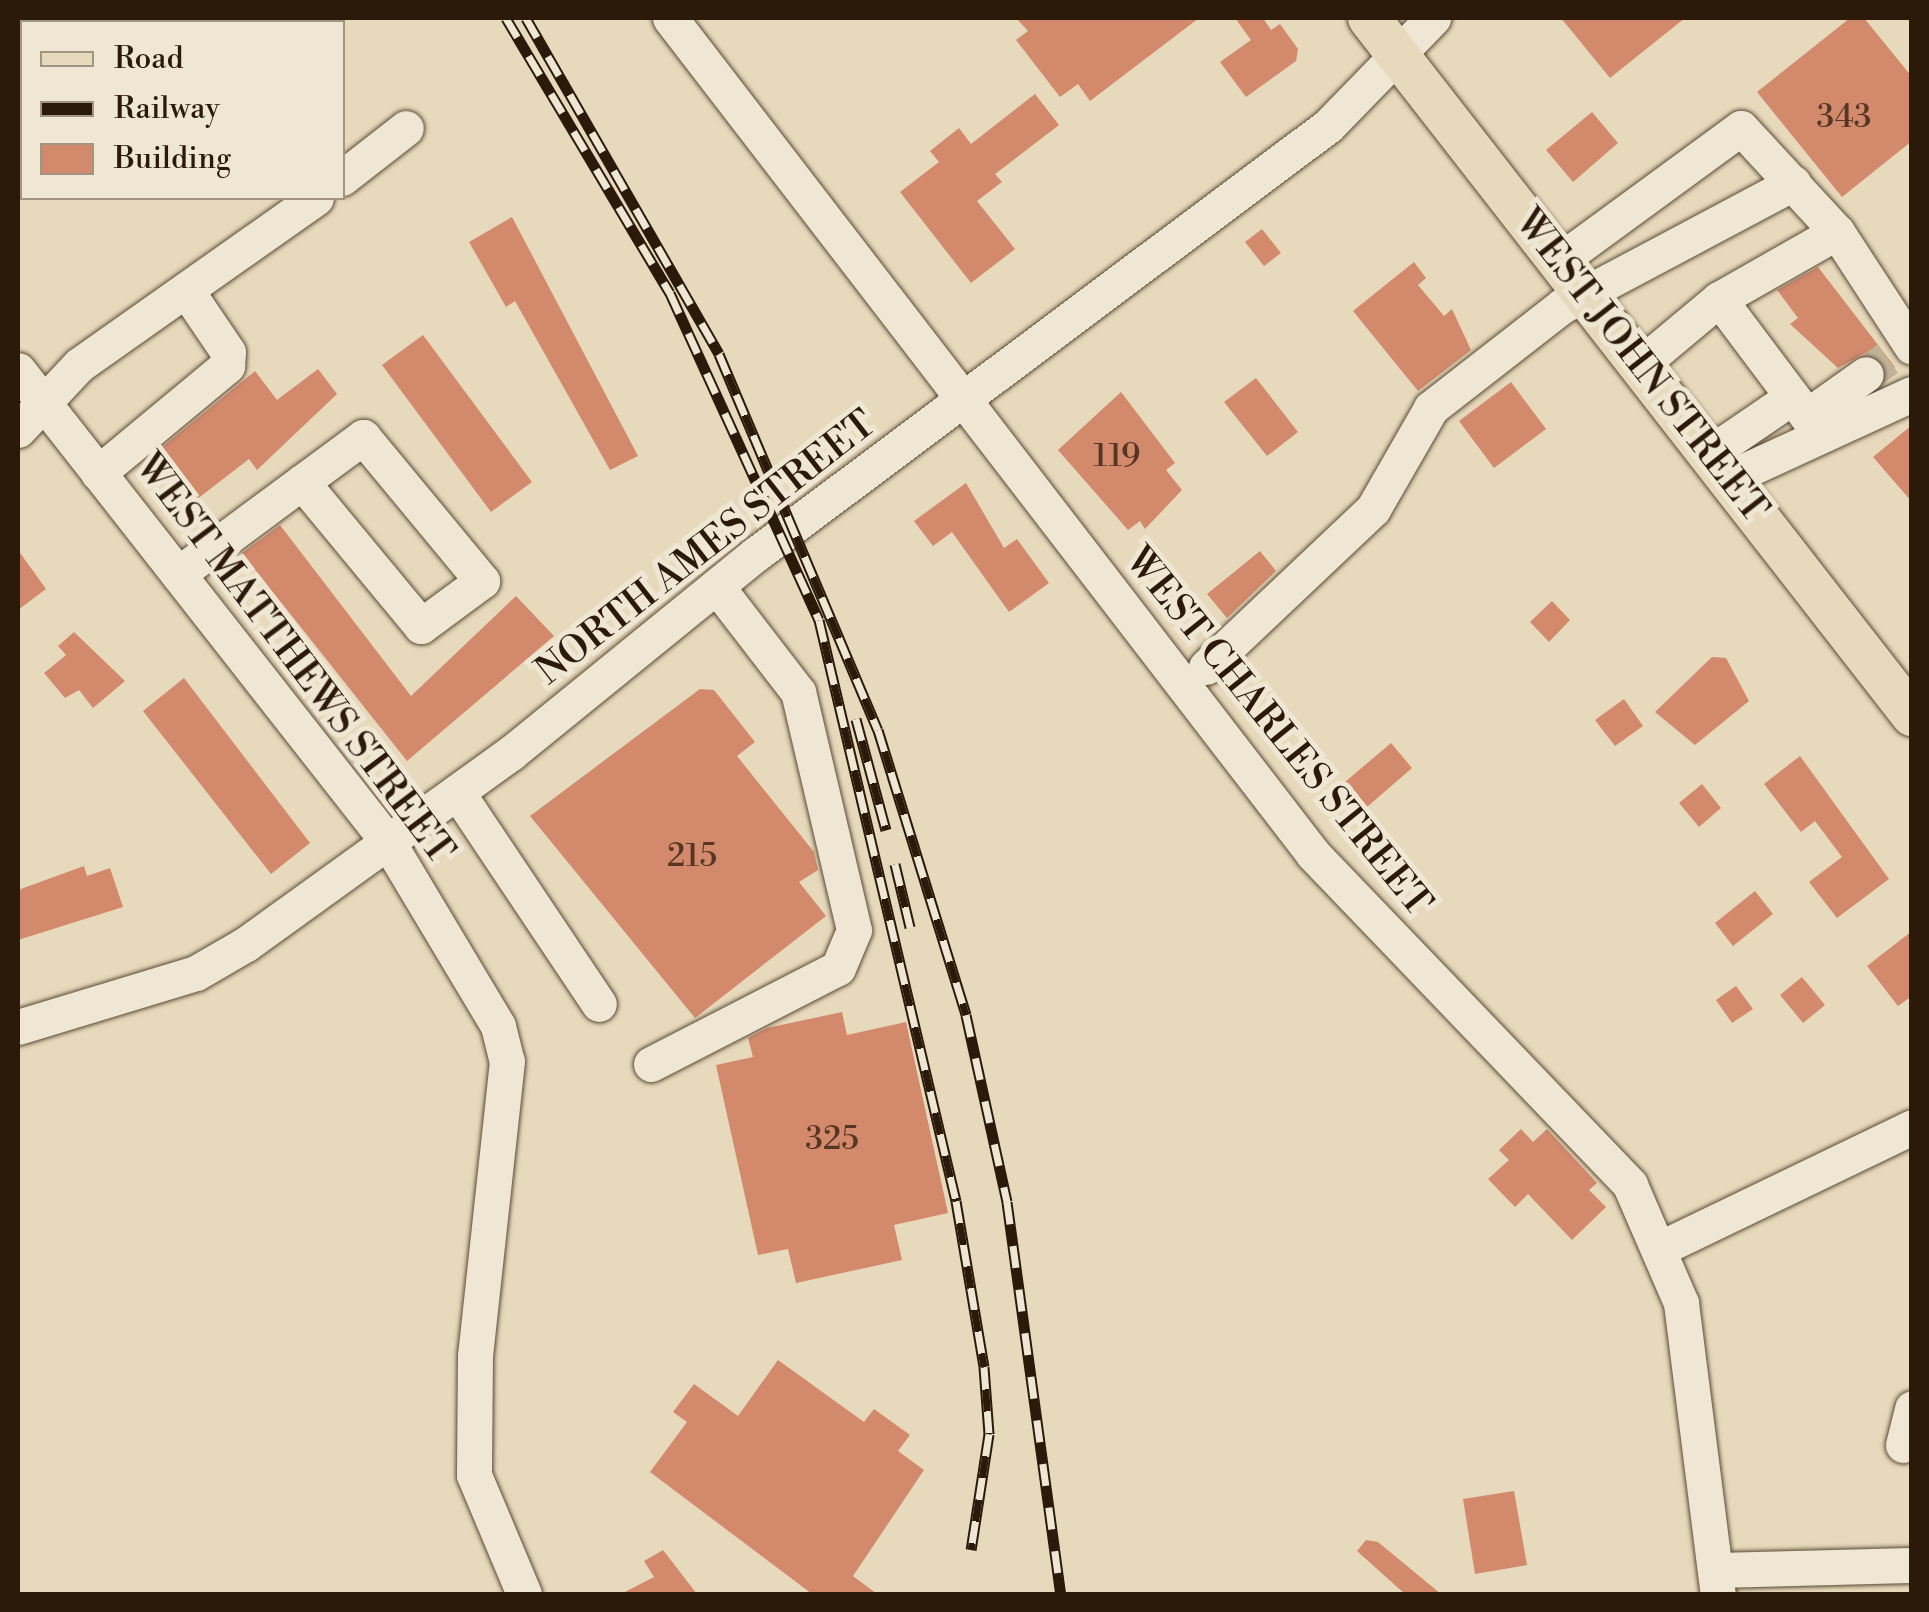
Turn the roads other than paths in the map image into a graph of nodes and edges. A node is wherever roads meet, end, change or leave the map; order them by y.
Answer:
1 (670, 18) edge
2 (1369, 18) edge
3 (1433, 18) edge
4 (1398, 54) junction
5 (406, 128) dead end
6 (345, 176) edge
7 (1792, 183) junction
8 (313, 200) edge
9 (1837, 232) junction
10 (1560, 261) junction
11 (186, 290) junction
12 (1587, 297) junction
13 (1719, 299) junction
14 (1894, 356) edge
15 (1640, 365) junction
16 (18, 370) edge
17 (1912, 394) edge
18 (965, 404) junction
19 (45, 405) junction
20 (1807, 416) junction
21 (18, 430) edge
22 (1719, 466) junction
23 (98, 473) junction
24 (302, 482) junction
25 (178, 574) junction
26 (717, 587) junction
27 (1206, 667) dead end
28 (1912, 715) edge
29 (457, 792) junction
30 (388, 842) junction
31 (600, 1004) dead end
32 (18, 1027) edge
33 (652, 1064) dead end
34 (1912, 1127) edge
35 (1663, 1248) junction
36 (1912, 1408) edge
37 (1902, 1446) dead end
38 (1912, 1565) edge
39 (1716, 1582) edge
40 (524, 1594) edge

1 - 18 street, WEST CHARLES STREET
2 - 4 main road, WEST JOHN STREET
3 - 4 street, NORTH AMES STREET
4 - 10 main road, WEST JOHN STREET
4 - 18 street, NORTH AMES STREET
5 - 6 street
7 - 9 street
7 - 10 street
7 - 12 street
8 - 11 street
9 - 13 street
9 - 14 street
10 - 12 main road, WEST JOHN STREET
11 - 19 street
11 - 23 street
12 - 15 main road, WEST JOHN STREET
12 - 27 street
13 - 15 street
13 - 20 street
14 - 20 street
15 - 22 main road, WEST JOHN STREET
16 - 19 street, WEST MATTHEWS STREET
17 - 20 street
18 - 26 street, NORTH AMES STREET
18 - 35 street, WEST CHARLES STREET
19 - 21 street
19 - 23 street, WEST MATTHEWS STREET
20 - 22 street
20 - 22 street
22 - 28 main road, WEST JOHN STREET
23 - 25 street, WEST MATTHEWS STREET
24 - 24 street
24 - 25 street
25 - 30 street, WEST MATTHEWS STREET
26 - 29 street, NORTH AMES STREET
26 - 33 street
29 - 30 street, NORTH AMES STREET
29 - 31 street
30 - 32 street, NORTH AMES STREET
30 - 40 street, WEST MATTHEWS STREET
34 - 35 street
35 - 39 street, WEST CHARLES STREET
36 - 37 street
38 - 39 street

